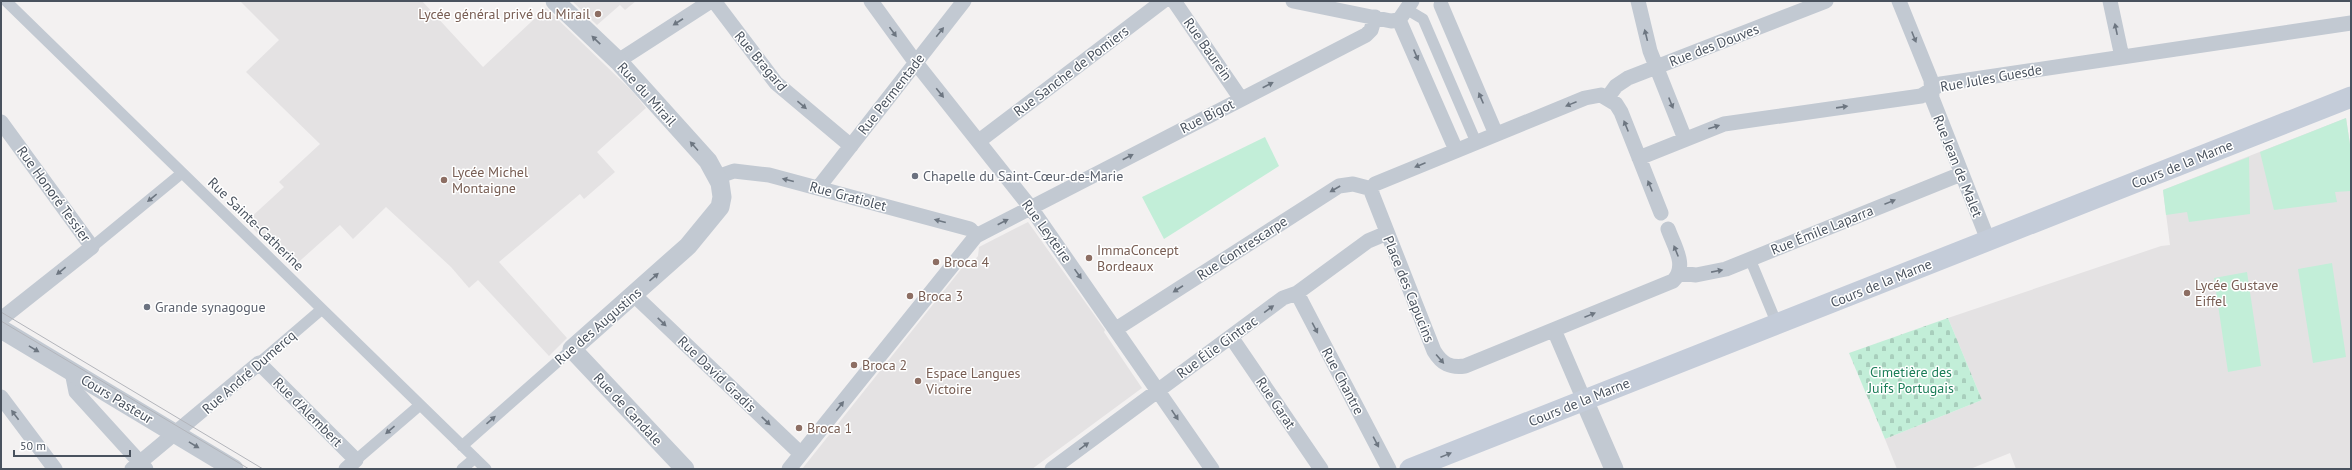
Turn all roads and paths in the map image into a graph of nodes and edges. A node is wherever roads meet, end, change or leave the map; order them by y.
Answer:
1 (6, 1) edge
2 (555, 1) edge
3 (711, 1) edge
4 (714, 1) edge
5 (871, 1) edge
6 (964, 1) edge
7 (1163, 1) edge
8 (1174, 1) edge
9 (1293, 1) edge
10 (1638, 1) edge
11 (1826, 1) edge
12 (1899, 1) edge
13 (2110, 1) edge
14 (1440, 2) edge
15 (1406, 10) edge
16 (1375, 17) junction
17 (2351, 23) edge
18 (2122, 57) junction
19 (618, 61) junction
20 (916, 63) junction
21 (1656, 68) junction
22 (1931, 90) junction
23 (1608, 97) junction
24 (2351, 97) edge
25 (1241, 98) junction
26 (1, 122) edge
27 (1496, 134) junction
28 (1685, 139) junction
29 (979, 141) junction
30 (1476, 142) junction
31 (851, 146) junction
32 (1456, 150) junction
33 (1639, 158) junction
34 (182, 173) junction
35 (1962, 174) junction
36 (717, 177) junction
37 (818, 188) junction
38 (1372, 188) junction
39 (722, 197) joint
40 (1031, 208) junction
41 (1661, 213) dead end
42 (1668, 229) dead end
43 (1387, 233) junction
44 (976, 236) junction
45 (1988, 240) junction
46 (92, 247) junction
47 (1750, 259) junction
48 (1679, 273) junction
49 (1297, 293) junction
50 (634, 295) junction
51 (322, 309) junction
52 (1, 319) edge
53 (1777, 324) junction
54 (1, 329) edge
55 (1116, 329) junction
56 (1554, 330) junction
57 (1231, 337) junction
58 (572, 349) junction
59 (259, 363) junction
60 (72, 372) junction
61 (1158, 391) junction
62 (1, 397) edge
63 (1584, 400) junction
64 (420, 405) junction
65 (175, 434) junction
66 (462, 446) junction
67 (801, 454) junction
68 (475, 458) junction
69 (351, 464) edge
70 (139, 467) edge
71 (55, 469) edge
72 (234, 469) edge
73 (462, 469) edge
74 (486, 469) edge
75 (685, 469) edge
76 (789, 469) edge
77 (1052, 469) edge
78 (1212, 469) edge
79 (1321, 469) edge
80 (1389, 469) edge
81 (1411, 469) edge
82 (1614, 469) edge

1 - 34 street, Rue Sainte-Catherine
19 -> 2 street, Rue du Mirail
3 -> 19 street
4 -> 31 street, Rue Bragard
5 -> 20 street, Rue Leyteire
20 -> 6 street, Rue Permentade
7 - 29 street, Rue Sanche de Pomiers
8 - 25 street, Rue Baurein
9 - 16 street
21 -> 10 street
11 - 21 street, Rue des Douves
12 -> 22 street, Rue Jean de Malet
18 -> 13 street
27 -> 14 street
15 - 16 street
15 - 30 street
15 -> 32 street
25 -> 16 street, Rue Bigot
17 - 18 street, Rue Jules Guesde
18 - 22 street, Rue Jules Guesde
36 -> 19 street, Rue du Mirail
20 -> 29 street, Rue Leyteire
20 - 31 street, Rue Permentade
21 - 23 street, Rue des Douves
21 -> 28 street
28 -> 22 street, Rue Jules Guesde
22 - 35 street, Rue Jean de Malet
23 -> 27 street
33 -> 23 street
24 - 45 main road, Cours de la Marne
40 -> 25 street, Rue Bigot
26 - 46 street, Rue Honoré Tessier
27 - 30 street
28 - 33 street, Rue Jules Guesde
29 - 40 street, Rue Leyteire
30 - 32 street
31 - 37 street, Rue Permentade
32 -> 38 street
41 -> 33 street
34 -> 46 street
34 - 51 street, Rue Sainte-Catherine
35 - 45 street, Rue Jean de Malet
47 -> 35 street, Rue Émile Laparra
37 -> 36 street, Rue Gratiolet
36 - 39 street, Rue du Mirail
44 -> 37 street, Rue Gratiolet
38 - 43 street, Place des Capucins
38 -> 55 street, Rue Contrescarpe
50 -> 39 street, Rue des Augustins
44 -> 40 street, Rue Bigot
40 -> 55 street, Rue Leyteire
48 -> 42 street
43 - 49 street, Rue Élie Gintrac
43 -> 56 street, Place des Capucins
67 -> 44 street
45 - 53 main road, Cours de la Marne
46 -> 52 street
48 -> 47 street, Rue Émile Laparra
47 - 53 street
56 -> 48 street, Place des Capucins
57 -> 49 street, Rue Élie Gintrac
49 -> 80 street, Rue Chantre
50 - 58 street, Rue des Augustins
50 -> 67 street, Rue David Gradis
51 - 59 street, Rue André Dumercq
51 - 64 street, Rue Sainte-Catherine
53 - 63 main road, Cours de la Marne
54 -> 60 street, Cours Pasteur
55 - 61 street, Rue Leyteire
56 - 63 street
57 - 61 street, Rue Élie Gintrac
57 - 79 street, Rue Garat
66 -> 58 street, Rue des Augustins
58 - 75 street, Rue de Candale
59 - 65 street, Rue André Dumercq
59 - 69 street, Rue d'Alembert
60 - 65 street, Cours Pasteur
60 - 70 street
77 -> 61 street, Rue Élie Gintrac
61 -> 78 street, Rue Leyteire
71 -> 62 street
81 -> 63 main road, Cours de la Marne
63 - 82 street
64 - 66 street, Rue Sainte-Catherine
64 -> 69 street
65 - 70 street, Rue André Dumercq
65 -> 72 street, Cours Pasteur
66 - 68 street, Rue Sainte-Catherine
67 - 76 street
68 - 73 street
68 - 74 street, Rue Sainte-Catherine

